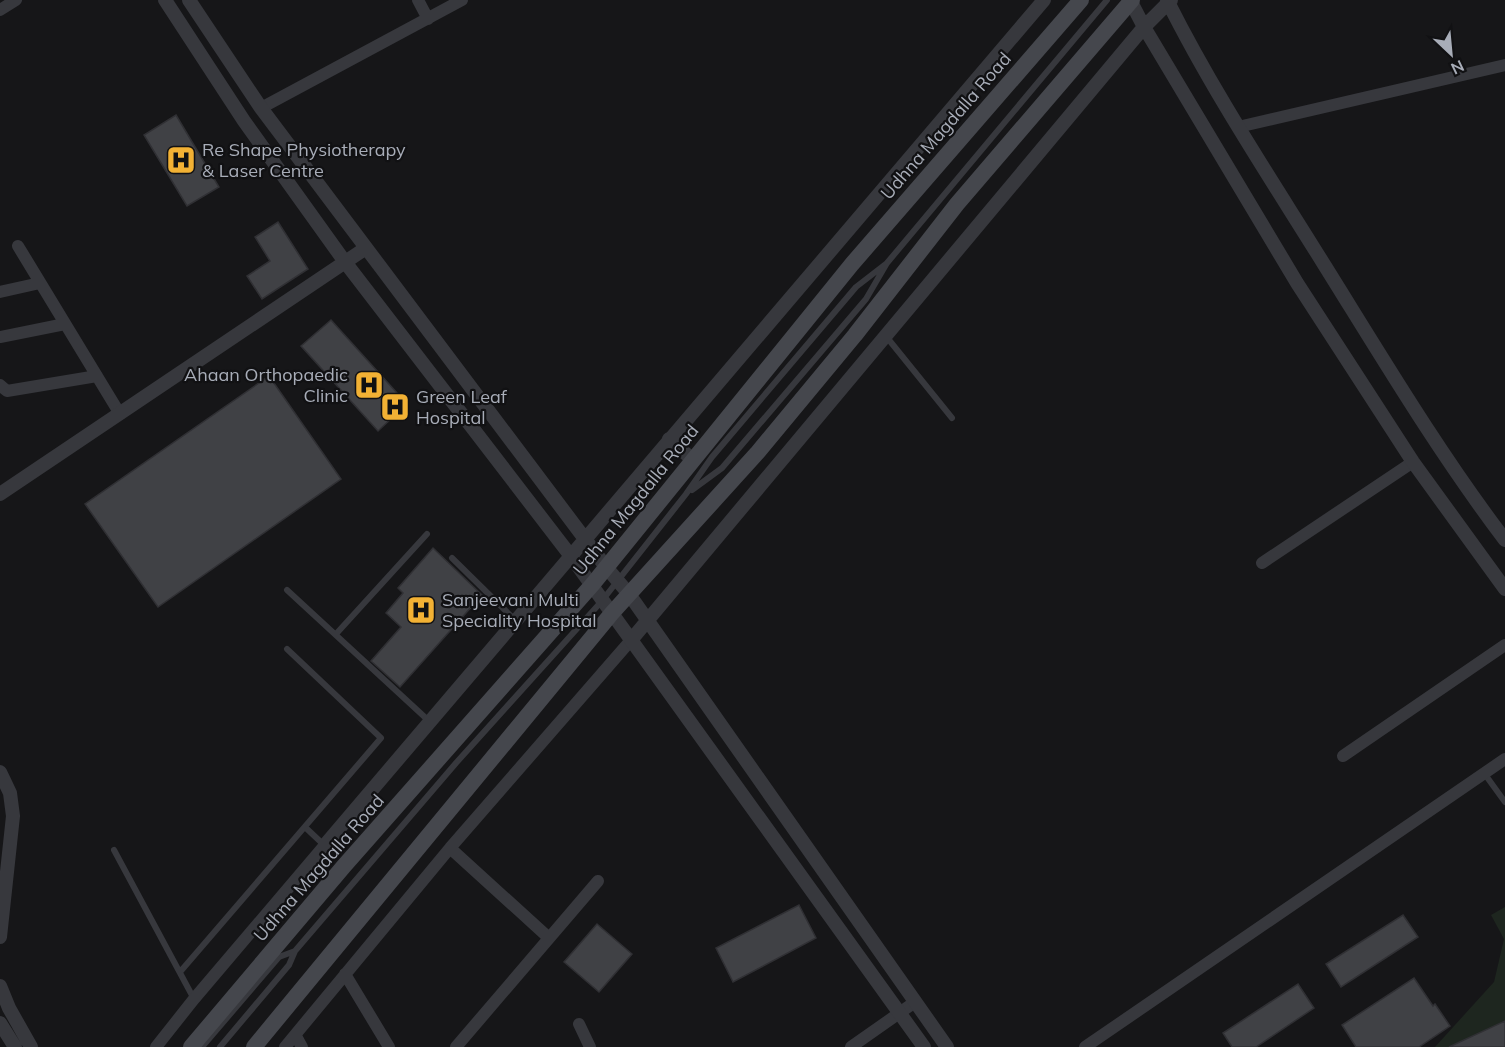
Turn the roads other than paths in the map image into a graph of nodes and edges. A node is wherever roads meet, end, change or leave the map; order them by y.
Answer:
1 (16, 0) edge
2 (165, 0) edge
3 (189, 0) edge
4 (418, 0) edge
5 (462, 0) edge
6 (1044, 0) edge
7 (1081, 0) edge
8 (1107, 0) edge
9 (1131, 1) edge
10 (1169, 1) edge
11 (0, 10) edge
12 (428, 19) junction
13 (1144, 27) junction
14 (1505, 65) edge
15 (261, 108) junction
16 (1238, 127) junction
17 (18, 246) dead end
18 (366, 248) junction
19 (345, 262) junction
20 (887, 263) junction
21 (40, 283) junction
22 (0, 292) edge
23 (65, 324) junction
24 (885, 334) junction
25 (0, 337) edge
26 (97, 376) junction
27 (0, 385) edge
28 (120, 414) junction
29 (952, 418) dead end
30 (669, 439) junction
31 (693, 460) junction
32 (1413, 462) junction
33 (0, 494) edge
34 (686, 494) junction
35 (427, 534) dead end
36 (585, 538) junction
37 (1505, 540) edge
38 (570, 555) junction
39 (452, 558) dead end
40 (1262, 563) dead end
41 (606, 567) junction
42 (618, 581) junction
43 (592, 585) junction
44 (1505, 589) edge
45 (287, 590) dead end
46 (629, 594) junction
47 (608, 606) junction
48 (515, 620) junction
49 (648, 620) junction
50 (336, 634) junction
51 (632, 639) junction
52 (1505, 645) edge
53 (287, 648) dead end
54 (429, 722) junction
55 (1343, 756) dead end
56 (1505, 759) edge
57 (0, 772) edge
58 (1484, 773) junction
59 (1505, 802) edge
60 (306, 828) junction
61 (325, 845) junction
62 (450, 848) junction
63 (114, 850) dead end
64 (598, 881) dead end
65 (0, 937) edge
66 (549, 938) junction
67 (295, 951) junction
68 (180, 972) junction
69 (345, 974) junction
70 (0, 986) edge
71 (194, 999) junction
72 (915, 1002) junction
73 (901, 1013) junction
74 (0, 1023) edge
75 (579, 1024) dead end
76 (299, 1042) edge
77 (15, 1047) edge
78 (31, 1047) edge
79 (156, 1047) edge
80 (191, 1047) edge
81 (202, 1047) edge
82 (220, 1047) edge
83 (254, 1047) edge
84 (285, 1047) edge
85 (389, 1047) edge
86 (456, 1047) edge
87 (590, 1047) edge
88 (851, 1047) edge
89 (924, 1047) edge
90 (947, 1047) edge
91 (1085, 1047) edge

1 - 11 street
2 - 19 street
3 - 15 street
4 - 12 street
5 - 12 street
6 - 30 street
7 - 31 main road, Udhna Magdalla Road
8 - 20 lane
9 - 13 street
9 - 46 main road
10 - 13 street
10 - 16 street
12 - 15 street
13 - 24 street
13 - 32 street
14 - 16 street
15 - 18 street
16 - 37 street
17 - 21 street
18 - 19 street
18 - 36 street
19 - 28 street
19 - 38 street
20 - 34 lane
20 - 34 lane
21 - 22 street
21 - 23 street
23 - 25 street
23 - 26 street
24 - 29 lane
24 - 49 street
26 - 27 street
26 - 28 street
28 - 33 street
30 - 31 street
30 - 36 street
31 - 41 main road, Udhna Magdalla Road
32 - 40 street
32 - 44 street
34 - 42 lane
35 - 50 lane
36 - 38 street
36 - 41 street
38 - 43 street
38 - 48 street
39 - 48 lane
41 - 42 street
41 - 43 main road, Udhna Magdalla Road
42 - 46 street
42 - 47 lane
43 - 47 street
43 - 80 main road, Udhna Magdalla Road
45 - 50 lane
46 - 47 main road
46 - 49 street
47 - 51 street
47 - 67 lane
47 - 83 main road
48 - 54 street
49 - 51 street
49 - 72 street
50 - 54 lane
51 - 62 street
51 - 73 street
52 - 55 street
53 - 60 lane
54 - 61 street
56 - 58 street
57 - 65 street
58 - 59 lane
58 - 91 street
60 - 61 lane
60 - 68 lane
61 - 71 street
62 - 66 street
62 - 69 street
63 - 68 lane
64 - 66 street
66 - 86 street
67 - 81 lane
67 - 82 lane
68 - 71 lane
69 - 76 street
69 - 85 street
70 - 78 street
71 - 79 street
72 - 73 street
72 - 90 street
73 - 88 street
73 - 89 street
74 - 77 street
75 - 87 street
76 - 84 street

